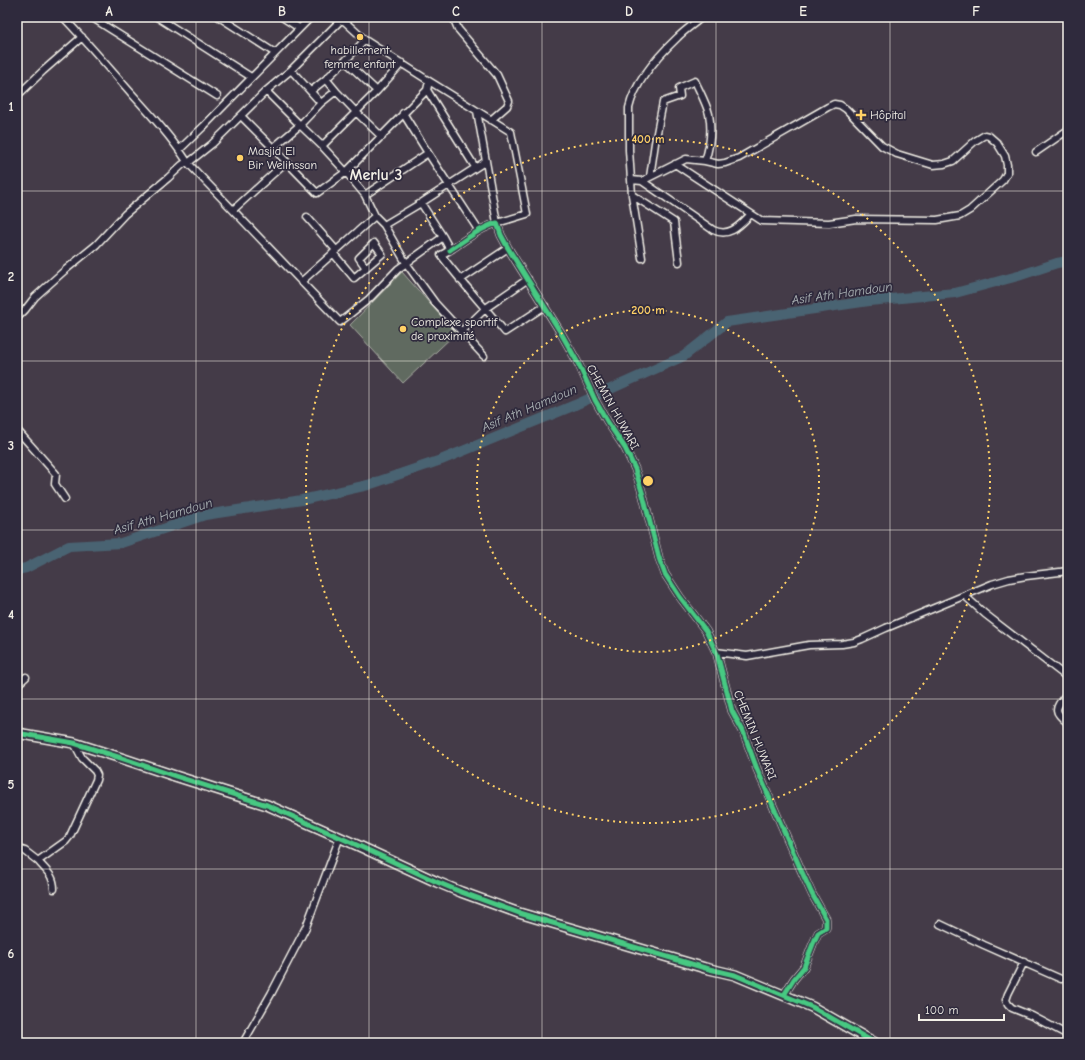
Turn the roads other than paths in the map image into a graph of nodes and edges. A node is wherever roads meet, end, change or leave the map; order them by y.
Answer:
1 (63, 17) edge
2 (91, 17) edge
3 (157, 17) edge
4 (219, 17) edge
5 (282, 17) edge
6 (310, 17) edge
7 (453, 17) edge
8 (702, 17) edge
9 (341, 18) edge
10 (299, 28) junction
11 (82, 37) junction
12 (366, 40) junction
13 (275, 53) junction
14 (346, 61) junction
15 (402, 62) junction
16 (290, 70) junction
17 (251, 77) junction
18 (326, 79) junction
19 (429, 81) junction
20 (427, 90) junction
21 (266, 91) junction
22 (336, 91) junction
23 (377, 91) junction
24 (311, 92) junction
25 (17, 96) edge
26 (217, 96) dead end
27 (321, 103) junction
28 (477, 111) junction
29 (356, 112) junction
30 (403, 114) junction
31 (241, 116) junction
32 (491, 120) junction
33 (300, 125) junction
34 (1068, 130) edge
35 (382, 137) junction
36 (322, 146) junction
37 (273, 148) junction
38 (180, 149) junction
39 (1036, 152) dead end
40 (428, 153) junction
41 (486, 161) junction
42 (705, 161) junction
43 (286, 162) junction
44 (188, 163) junction
45 (675, 164) junction
46 (475, 167) junction
47 (346, 172) junction
48 (650, 177) junction
49 (631, 180) junction
50 (642, 181) junction
51 (449, 184) junction
52 (365, 195) junction
53 (632, 195) junction
54 (421, 203) junction
55 (233, 210) junction
56 (751, 214) junction
57 (375, 216) junction
58 (307, 217) dead end
59 (497, 223) junction
60 (384, 225) junction
61 (479, 231) junction
62 (443, 238) junction
63 (508, 248) junction
64 (450, 250) junction
65 (335, 252) junction
66 (642, 258) dead end
67 (679, 262) dead end
68 (406, 263) junction
69 (366, 268) dead end
70 (528, 279) junction
71 (460, 280) junction
72 (301, 282) junction
73 (544, 306) junction
74 (486, 308) junction
75 (17, 318) edge
76 (461, 332) junction
77 (484, 356) dead end
78 (17, 430) edge
79 (66, 499) dead end
80 (1068, 571) edge
81 (965, 596) junction
82 (716, 652) junction
83 (26, 677) dead end
84 (1068, 678) edge
85 (17, 685) edge
86 (1068, 692) edge
87 (1068, 723) edge
88 (17, 733) edge
89 (74, 743) junction
90 (340, 837) junction
91 (19, 849) dead end
92 (38, 861) junction
93 (54, 889) dead end
94 (940, 924) dead end
95 (1024, 962) junction
96 (1061, 978) dead end
97 (784, 995) junction
98 (1068, 1035) edge
99 (243, 1043) edge
100 (874, 1043) edge

1 - 11 street
2 - 26 street
3 - 17 street
4 - 13 street
5 - 10 street
6 - 10 street
7 - 32 street
8 - 49 street
9 - 12 street
9 - 16 street
10 - 13 street
11 - 25 street
11 - 38 street
12 - 14 street
12 - 15 street
13 - 17 street
14 - 18 street
14 - 23 street
15 - 19 street
15 - 23 street
16 - 21 street
16 - 24 street
17 - 38 street
18 - 22 street
18 - 24 street
19 - 20 street
19 - 28 street
20 - 30 street
20 - 46 street
21 - 31 street
21 - 33 street
22 - 27 street
22 - 29 street
23 - 29 street
24 - 27 street
27 - 33 street
28 - 32 street
28 - 41 street, CHEMIN HUWARI
29 - 35 street
29 - 36 street
30 - 35 street
30 - 40 street
31 - 37 street
31 - 44 street
32 - 59 street
33 - 36 street
33 - 37 street
34 - 39 street
35 - 47 street
36 - 47 street
37 - 43 street
38 - 44 street
40 - 51 street
40 - 52 street
41 - 46 street
41 - 59 street, CHEMIN HUWARI
42 - 45 street
42 - 48 street
42 - 56 street
43 - 47 street
43 - 55 street
44 - 55 street
44 - 75 street
45 - 48 street
45 - 56 street
46 - 51 street
47 - 52 street
48 - 50 street
49 - 50 street
49 - 53 street
50 - 56 street
51 - 54 street
51 - 61 street
52 - 57 street
53 - 66 street
53 - 67 street
54 - 60 street
54 - 62 street
55 - 72 street
57 - 60 street
57 - 65 street
58 - 65 street
59 - 61 street
59 - 63 street, CHEMIN HUWARI
60 - 68 street
61 - 64 street
62 - 64 street
62 - 68 street
63 - 70 street, CHEMIN HUWARI
63 - 71 street
64 - 71 street
65 - 69 street
65 - 72 street
68 - 72 street
68 - 76 street
70 - 73 street, CHEMIN HUWARI
70 - 74 street
71 - 74 street
73 - 74 street
73 - 82 street, CHEMIN HUWARI
74 - 76 street
76 - 77 street
78 - 79 street
80 - 81 street
81 - 82 street
81 - 84 street
82 - 97 street, CHEMIN HUWARI
83 - 85 street
86 - 87 street
88 - 89 street
89 - 90 street
89 - 92 street
90 - 97 street
90 - 99 street
91 - 92 street
92 - 93 street
94 - 95 street
95 - 96 street
95 - 98 street
97 - 100 street

